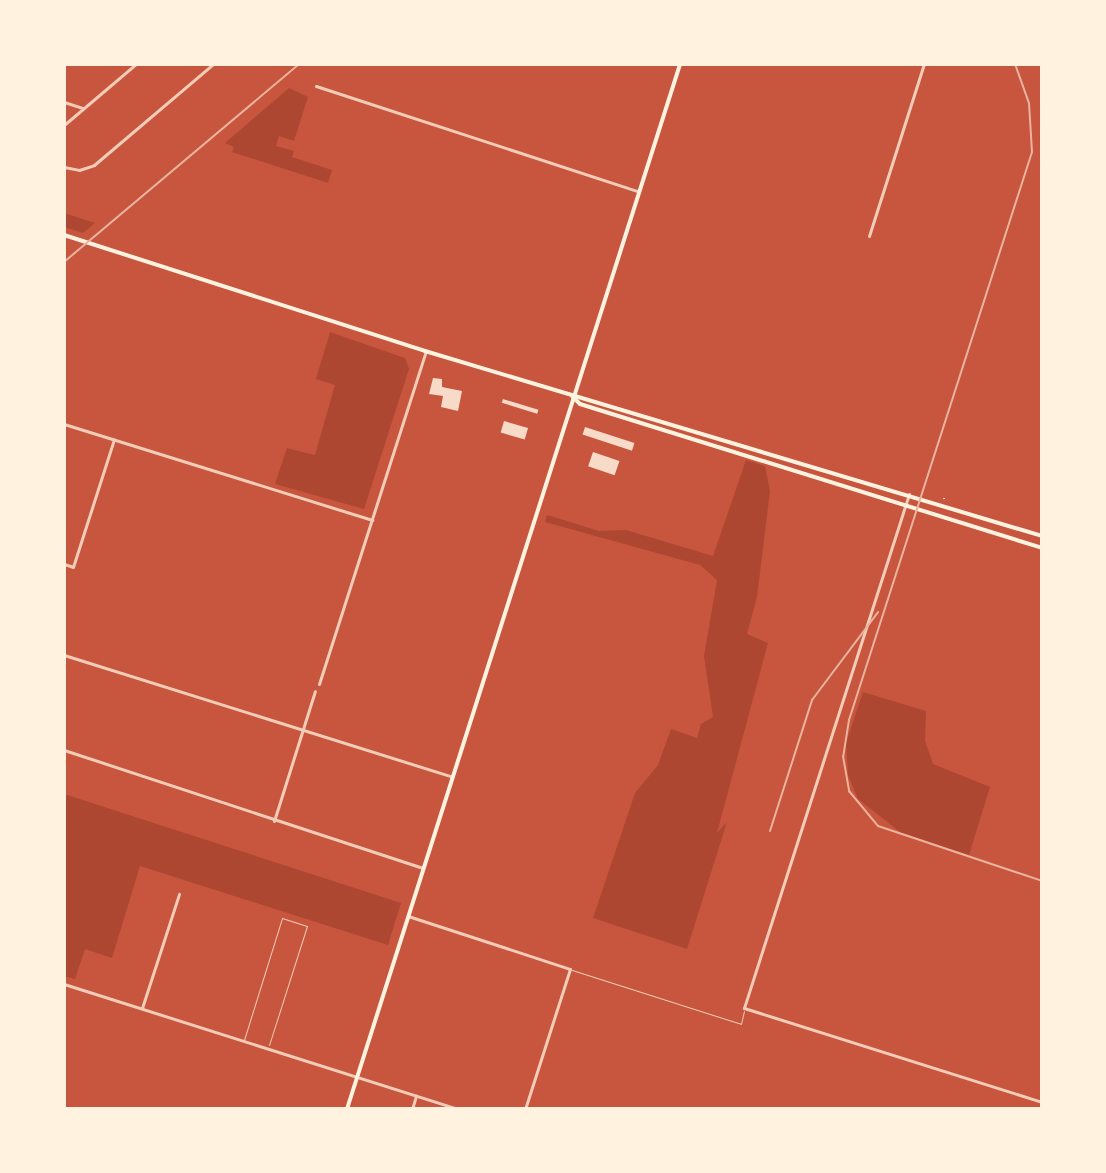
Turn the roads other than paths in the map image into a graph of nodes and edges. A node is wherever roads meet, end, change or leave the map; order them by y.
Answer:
1 (136, 64) edge
2 (213, 64) edge
3 (680, 64) edge
4 (924, 64) edge
5 (316, 86) dead end
6 (64, 102) edge
7 (83, 108) junction
8 (64, 125) edge
9 (64, 167) edge
10 (638, 191) junction
11 (64, 235) edge
12 (869, 236) dead end
13 (425, 351) junction
14 (572, 396) junction
15 (64, 424) edge
16 (114, 439) junction
17 (910, 491) junction
18 (905, 505) junction
19 (372, 520) junction
20 (1042, 536) edge
21 (1042, 548) edge
22 (64, 564) edge
23 (64, 655) edge
24 (319, 684) dead end
25 (315, 691) dead end
26 (303, 730) junction
27 (64, 750) edge
28 (451, 776) junction
29 (274, 822) junction
30 (422, 868) junction
31 (179, 894) dead end
32 (408, 916) junction
33 (570, 969) junction
34 (64, 984) edge
35 (744, 1008) junction
36 (142, 1009) junction
37 (244, 1040) junction
38 (268, 1048) junction
39 (358, 1076) junction
40 (416, 1096) junction
41 (1042, 1102) edge
42 (347, 1109) edge
43 (412, 1109) edge
44 (458, 1109) edge
45 (525, 1109) edge

1 - 7 street
2 - 9 street
3 - 10 main road
4 - 12 street
5 - 10 street
6 - 7 street
7 - 8 street
10 - 14 main road
11 - 13 main road
13 - 14 main road
13 - 19 street
14 - 17 main road
14 - 18 main road
14 - 28 main road
15 - 16 street
16 - 19 street
16 - 22 street
17 - 18 street
17 - 20 main road
18 - 21 main road
18 - 35 street
19 - 24 street
23 - 26 street
25 - 26 street
26 - 28 street
26 - 29 street
27 - 29 street
28 - 30 main road
29 - 30 street
30 - 32 main road
31 - 36 street
32 - 33 street
32 - 39 main road
33 - 35 lane
33 - 45 street
34 - 36 street
35 - 41 street
36 - 37 street
37 - 38 street
37 - 38 lane
38 - 39 street
39 - 40 street
39 - 42 main road
40 - 43 street
40 - 44 street

